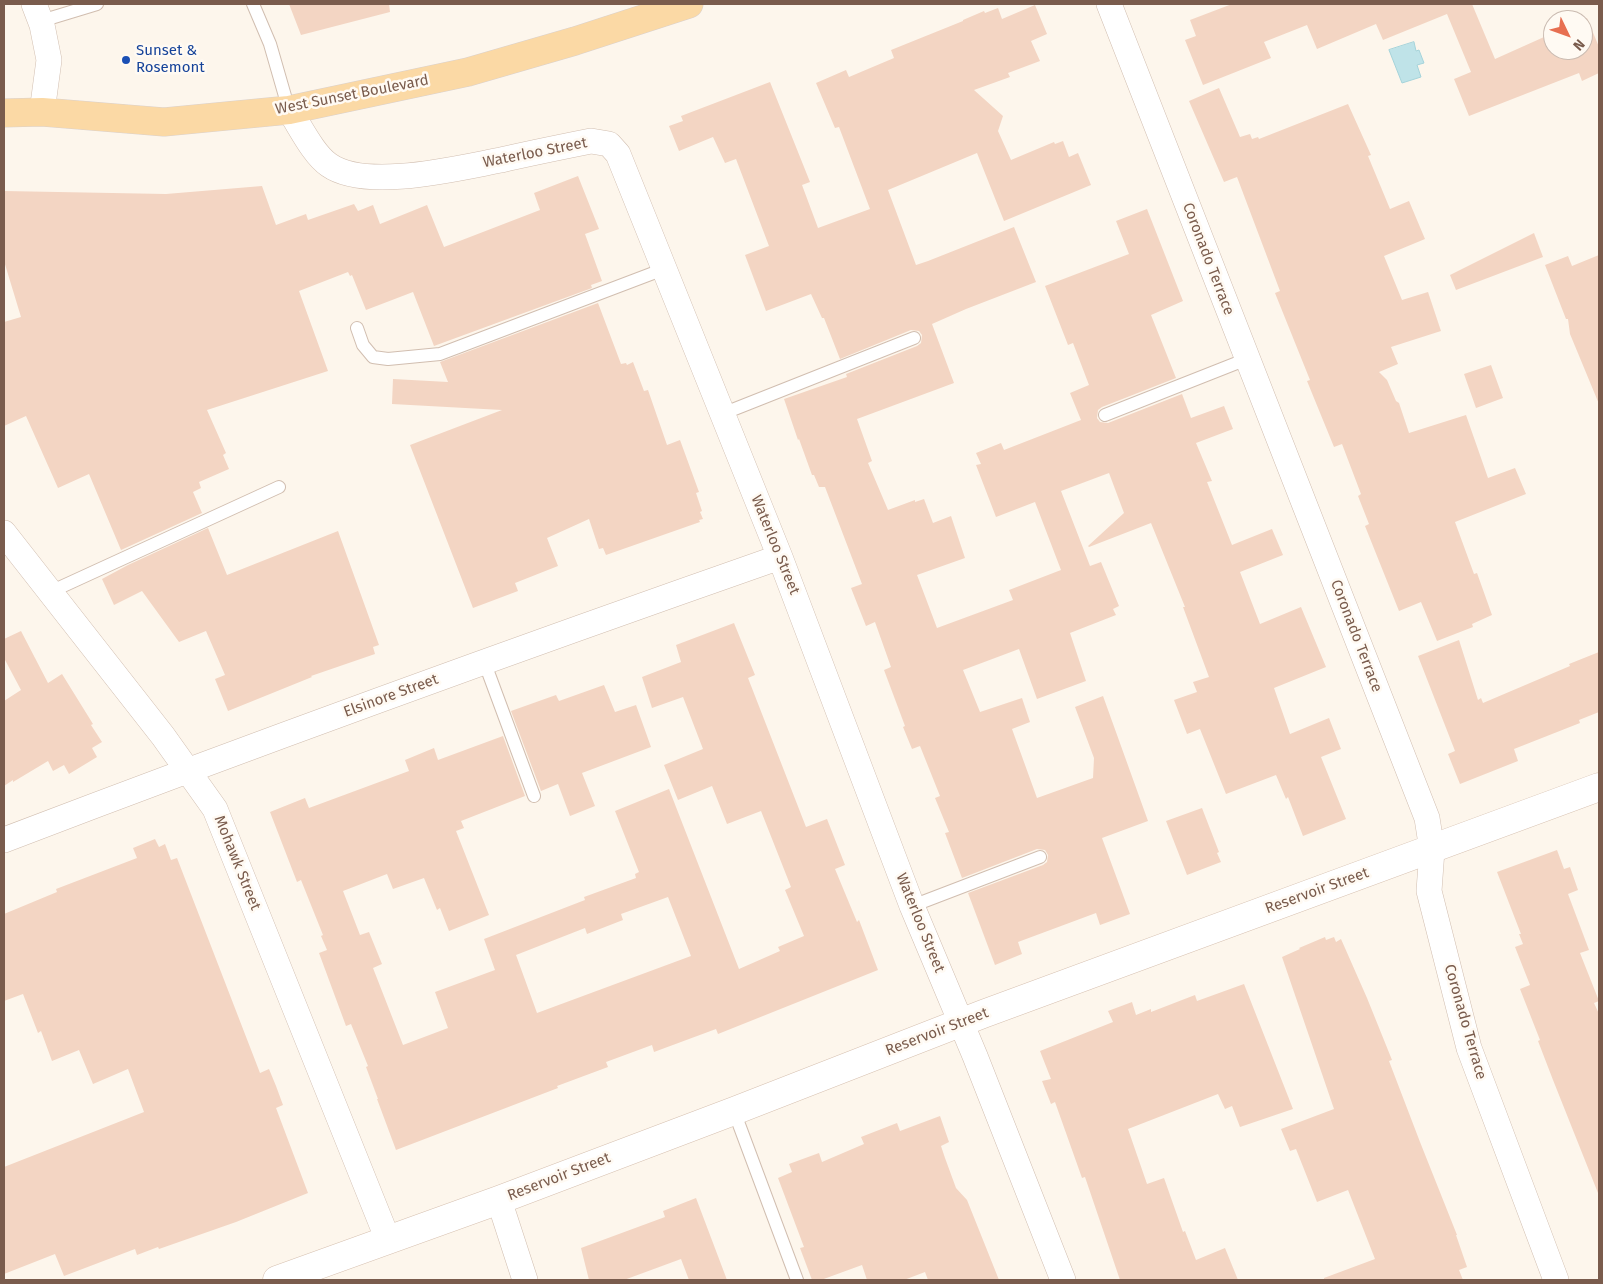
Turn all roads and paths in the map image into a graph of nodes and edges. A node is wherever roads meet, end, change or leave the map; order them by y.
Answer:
1 (98, 4) edge
2 (253, 4) edge
3 (689, 4) edge
4 (1109, 4) edge
5 (38, 12) edge
6 (289, 110) junction
7 (42, 112) junction
8 (4, 114) edge
9 (664, 269) junction
10 (357, 328) dead end
11 (914, 338) dead end
12 (1247, 359) junction
13 (722, 414) junction
14 (1105, 416) dead end
15 (279, 487) dead end
16 (4, 533) edge
17 (780, 557) junction
18 (50, 592) junction
19 (484, 661) junction
20 (188, 770) junction
21 (1599, 787) edge
22 (534, 796) dead end
23 (4, 840) edge
24 (1432, 850) junction
25 (1040, 857) dead end
26 (912, 906) junction
27 (961, 1022) junction
28 (734, 1112) junction
29 (499, 1200) junction
30 (388, 1240) junction
31 (277, 1280) edge
32 (525, 1280) edge
33 (797, 1280) edge
34 (1064, 1280) edge
35 (1556, 1280) edge

1 - 5 lane
2 - 6 lane
3 - 6 main road, West Sunset Boulevard
4 - 12 street, Coronado Terrace
5 - 7 street
6 - 7 main road, West Sunset Boulevard
6 - 9 street, Waterloo Street
7 - 8 main road, West Sunset Boulevard
9 - 10 lane
9 - 13 street, Waterloo Street
11 - 13 lane
12 - 14 lane
12 - 24 street, Coronado Terrace
13 - 17 street, Waterloo Street
15 - 18 lane
16 - 18 street, Mohawk Street
17 - 19 street, Elsinore Street
17 - 26 street, Waterloo Street
18 - 20 street, Mohawk Street
19 - 20 street, Elsinore Street
19 - 22 lane
20 - 23 street, Elsinore Street
20 - 30 street, Mohawk Street
21 - 24 street, Reservoir Street
24 - 27 street, Reservoir Street
24 - 35 street, Coronado Terrace
25 - 26 lane
26 - 27 street, Waterloo Street
27 - 28 street, Reservoir Street
27 - 34 street, Waterloo Street
28 - 29 street, Reservoir Street
28 - 33 lane
29 - 30 street, Reservoir Street
29 - 32 street
30 - 31 street, Reservoir Street

